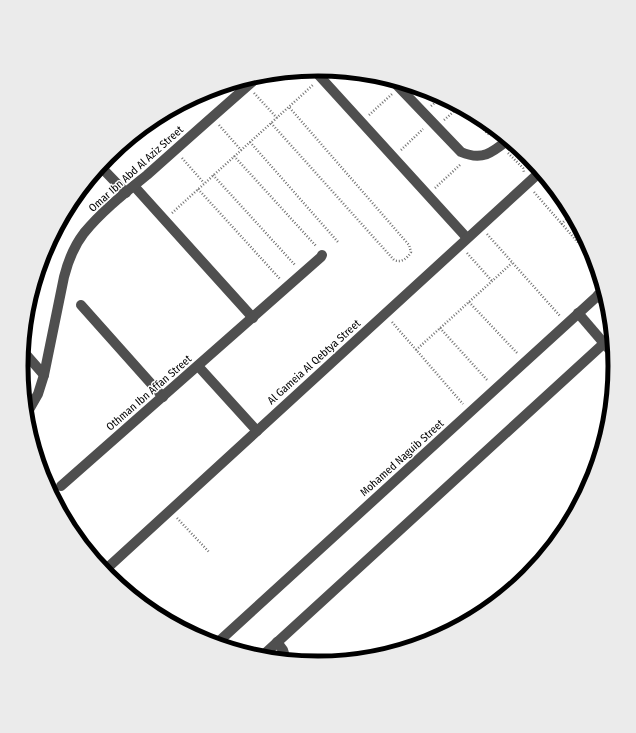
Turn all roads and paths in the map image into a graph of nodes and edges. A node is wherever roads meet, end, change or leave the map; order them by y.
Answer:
1 (321, 78) joint
2 (248, 85) joint
3 (394, 86) edge
4 (400, 88) edge
5 (289, 107) junction
6 (454, 110) edge
7 (211, 118) junction
8 (277, 118) junction
9 (362, 122) junction
10 (271, 123) junction
11 (434, 124) junction
12 (480, 126) edge
13 (495, 136) edge
14 (250, 142) junction
15 (396, 144) dead end
16 (504, 144) edge
17 (174, 150) junction
18 (241, 150) junction
19 (401, 150) junction
20 (504, 153) dead end
21 (406, 155) dead end
22 (234, 156) junction
23 (470, 156) junction
24 (393, 157) junction
25 (104, 170) edge
26 (535, 174) edge
27 (213, 175) junction
28 (524, 180) junction
29 (204, 183) junction
30 (134, 186) junction
31 (435, 187) junction
32 (198, 189) junction
33 (440, 192) dead end
34 (126, 193) junction
35 (427, 194) junction
36 (567, 219) edge
37 (164, 220) junction
38 (561, 224) junction
39 (480, 226) junction
40 (577, 241) joint
41 (338, 242) dead end
42 (464, 242) junction
43 (582, 247) edge
44 (322, 255) joint
45 (512, 263) junction
46 (302, 274) junction
47 (492, 282) junction
48 (288, 287) junction
49 (599, 294) edge
50 (469, 302) junction
51 (81, 305) dead end
52 (578, 313) junction
53 (385, 314) junction
54 (253, 318) junction
55 (566, 324) junction
56 (440, 328) junction
57 (607, 341) edge
58 (604, 343) junction
59 (607, 347) edge
60 (416, 350) junction
61 (28, 358) edge
62 (525, 362) junction
63 (198, 366) junction
64 (44, 375) junction
65 (495, 389) junction
66 (163, 397) junction
67 (31, 407) edge
68 (470, 412) junction
69 (257, 431) junction
70 (61, 486) dead end
71 (170, 510) junction
72 (209, 552) dead end
73 (108, 567) edge
74 (221, 639) edge
75 (277, 642) junction
76 (267, 652) edge
77 (284, 654) edge

1 - 5 path
1 - 9 street
2 - 7 street, Omar Ibn Abd Al Aziz Street
2 - 8 path
3 - 9 path
4 - 11 street
5 - 8 path
5 - 10 path
6 - 11 path
7 - 17 street, Omar Ibn Abd Al Aziz Street
7 - 18 path
8 - 10 path
9 - 24 street
10 - 14 path
11 - 19 path
11 - 23 street
12 - 13 path
14 - 18 path
14 - 41 path
15 - 19 path
16 - 23 street
17 - 29 path
17 - 30 street, Omar Ibn Abd Al Aziz Street
18 - 22 path
19 - 21 path
19 - 24 path
20 - 28 path
22 - 27 path
22 - 44 path
23 - 31 path
24 - 35 street
25 - 34 street
26 - 28 street, Al Gameia Al Qebtya Street
27 - 29 path
27 - 46 path
28 - 38 path
28 - 39 street, Al Gameia Al Qebtya Street
29 - 32 path
30 - 34 street, Omar Ibn Abd Al Aziz Street
30 - 37 street
31 - 33 path
31 - 35 path
32 - 37 path
32 - 48 path
34 - 64 street, Omar Ibn Abd Al Aziz Street
35 - 42 street
36 - 38 path
37 - 54 street
38 - 40 path
39 - 42 street, Al Gameia Al Qebtya Street
39 - 45 path
40 - 43 path
42 - 47 path
42 - 53 street, Al Gameia Al Qebtya Street
44 - 46 street, Othman Ibn Affan Street
45 - 47 path
45 - 55 path
46 - 48 street, Othman Ibn Affan Street
47 - 50 path
48 - 54 street, Othman Ibn Affan Street
49 - 52 street, Mohamed Naguib Street
50 - 56 path
50 - 62 path
51 - 66 street
52 - 55 street, Mohamed Naguib Street
52 - 58 street
53 - 60 path
53 - 69 street, Al Gameia Al Qebtya Street
54 - 63 street, Othman Ibn Affan Street
55 - 62 street, Mohamed Naguib Street
56 - 60 path
56 - 65 path
57 - 58 street
58 - 59 street
58 - 75 street
60 - 68 path
61 - 64 street
62 - 65 street, Mohamed Naguib Street
63 - 66 street, Othman Ibn Affan Street
63 - 69 street
64 - 67 street, Omar Ibn Abd Al Aziz Street
65 - 68 street, Mohamed Naguib Street
66 - 70 street, Othman Ibn Affan Street
68 - 74 street, Mohamed Naguib Street
69 - 71 street, Al Gameia Al Qebtya Street
71 - 72 path
71 - 73 street, Al Gameia Al Qebtya Street
75 - 76 street
75 - 77 street

